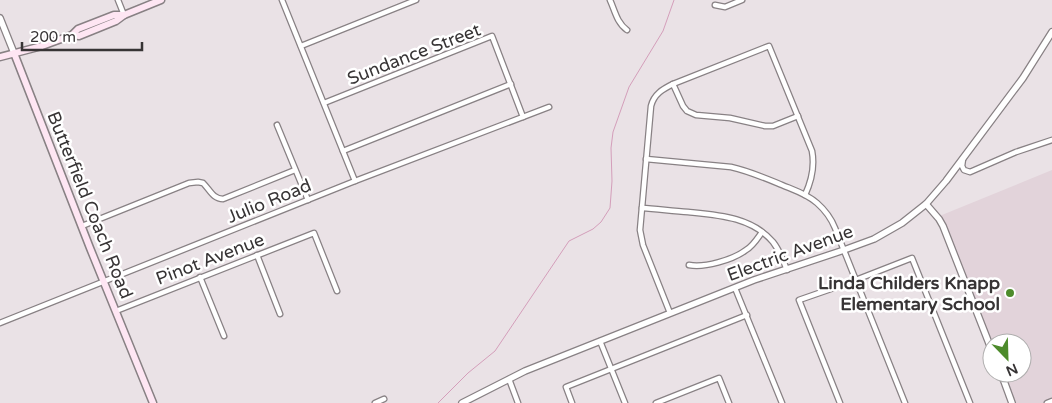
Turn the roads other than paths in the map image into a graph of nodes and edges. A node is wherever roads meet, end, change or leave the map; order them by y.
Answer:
1 (118, 0) edge
2 (161, 0) edge
3 (282, 0) edge
4 (416, 0) edge
5 (610, 0) edge
6 (742, 0) edge
7 (715, 6) dead end
8 (124, 15) junction
9 (0, 18) edge
10 (627, 30) dead end
11 (1052, 33) edge
12 (300, 46) junction
13 (14, 53) junction
14 (0, 57) edge
15 (510, 84) junction
16 (674, 84) junction
17 (324, 103) junction
18 (550, 107) dead end
19 (798, 116) junction
20 (523, 117) junction
21 (277, 124) dead end
22 (1052, 140) edge
23 (343, 151) junction
24 (646, 159) junction
25 (963, 159) junction
26 (295, 170) junction
27 (355, 181) junction
28 (805, 195) junction
29 (308, 200) junction
30 (926, 204) junction
31 (642, 208) junction
32 (82, 226) junction
33 (762, 232) junction
34 (844, 250) junction
35 (257, 255) junction
36 (689, 265) dead end
37 (787, 270) junction
38 (200, 278) junction
39 (856, 280) junction
40 (104, 281) junction
41 (735, 288) junction
42 (337, 292) dead end
43 (116, 311) junction
44 (670, 313) junction
45 (280, 314) dead end
46 (746, 314) junction
47 (0, 323) edge
48 (985, 333) edge
49 (224, 336) dead end
50 (600, 341) junction
51 (611, 369) junction
52 (509, 379) junction
53 (1004, 383) edge
54 (674, 396) junction
55 (384, 399) dead end
56 (1052, 401) edge
57 (153, 403) edge
58 (375, 403) edge
59 (462, 403) edge
60 (518, 403) edge
61 (572, 403) edge
62 (625, 403) edge
63 (656, 403) edge
64 (677, 403) edge
65 (729, 403) edge
66 (782, 403) edge
67 (840, 403) edge
68 (906, 403) edge
69 (970, 403) edge
70 (1012, 403) edge
71 (1047, 403) edge

1 - 8 street
2 - 8 main road
3 - 12 street
4 - 12 street
5 - 10 street
6 - 7 street
8 - 13 main road
9 - 13 street, Butterfield Coach Road
11 - 25 street, Electric Avenue
12 - 17 street
13 - 14 main road
13 - 32 main road, Butterfield Coach Road
15 - 17 street, Sundance Street
15 - 20 street, Sundance Street
15 - 23 street
16 - 19 street
16 - 19 street
16 - 24 street
17 - 23 street
18 - 20 street, Julio Road
19 - 28 street
20 - 27 street, Julio Road
21 - 26 street
22 - 25 street
23 - 27 street
24 - 28 street
24 - 31 street
25 - 30 street, Electric Avenue
26 - 29 street
26 - 32 street
27 - 29 street, Julio Road
28 - 34 street
29 - 40 street, Julio Road
30 - 34 street, Electric Avenue
30 - 48 street
31 - 33 street
31 - 44 street
32 - 40 main road, Butterfield Coach Road
33 - 36 street
33 - 37 street
34 - 37 street, Electric Avenue
34 - 39 street
35 - 38 street, Pinot Avenue
35 - 42 street, Pinot Avenue
35 - 45 street
37 - 41 street, Electric Avenue
38 - 43 street, Pinot Avenue
38 - 49 street
39 - 67 street
39 - 68 street
39 - 69 street
40 - 43 main road, Butterfield Coach Road
40 - 47 street, Julio Road
41 - 44 street, Electric Avenue
41 - 46 street
43 - 57 main road, Butterfield Coach Road
44 - 50 street, Electric Avenue
46 - 51 street
46 - 66 street
50 - 51 street
50 - 52 street, Electric Avenue
51 - 61 street
51 - 62 street
52 - 59 street, Electric Avenue
52 - 60 street
53 - 70 street
54 - 63 street
54 - 64 street
54 - 65 street
55 - 58 street
56 - 71 street

